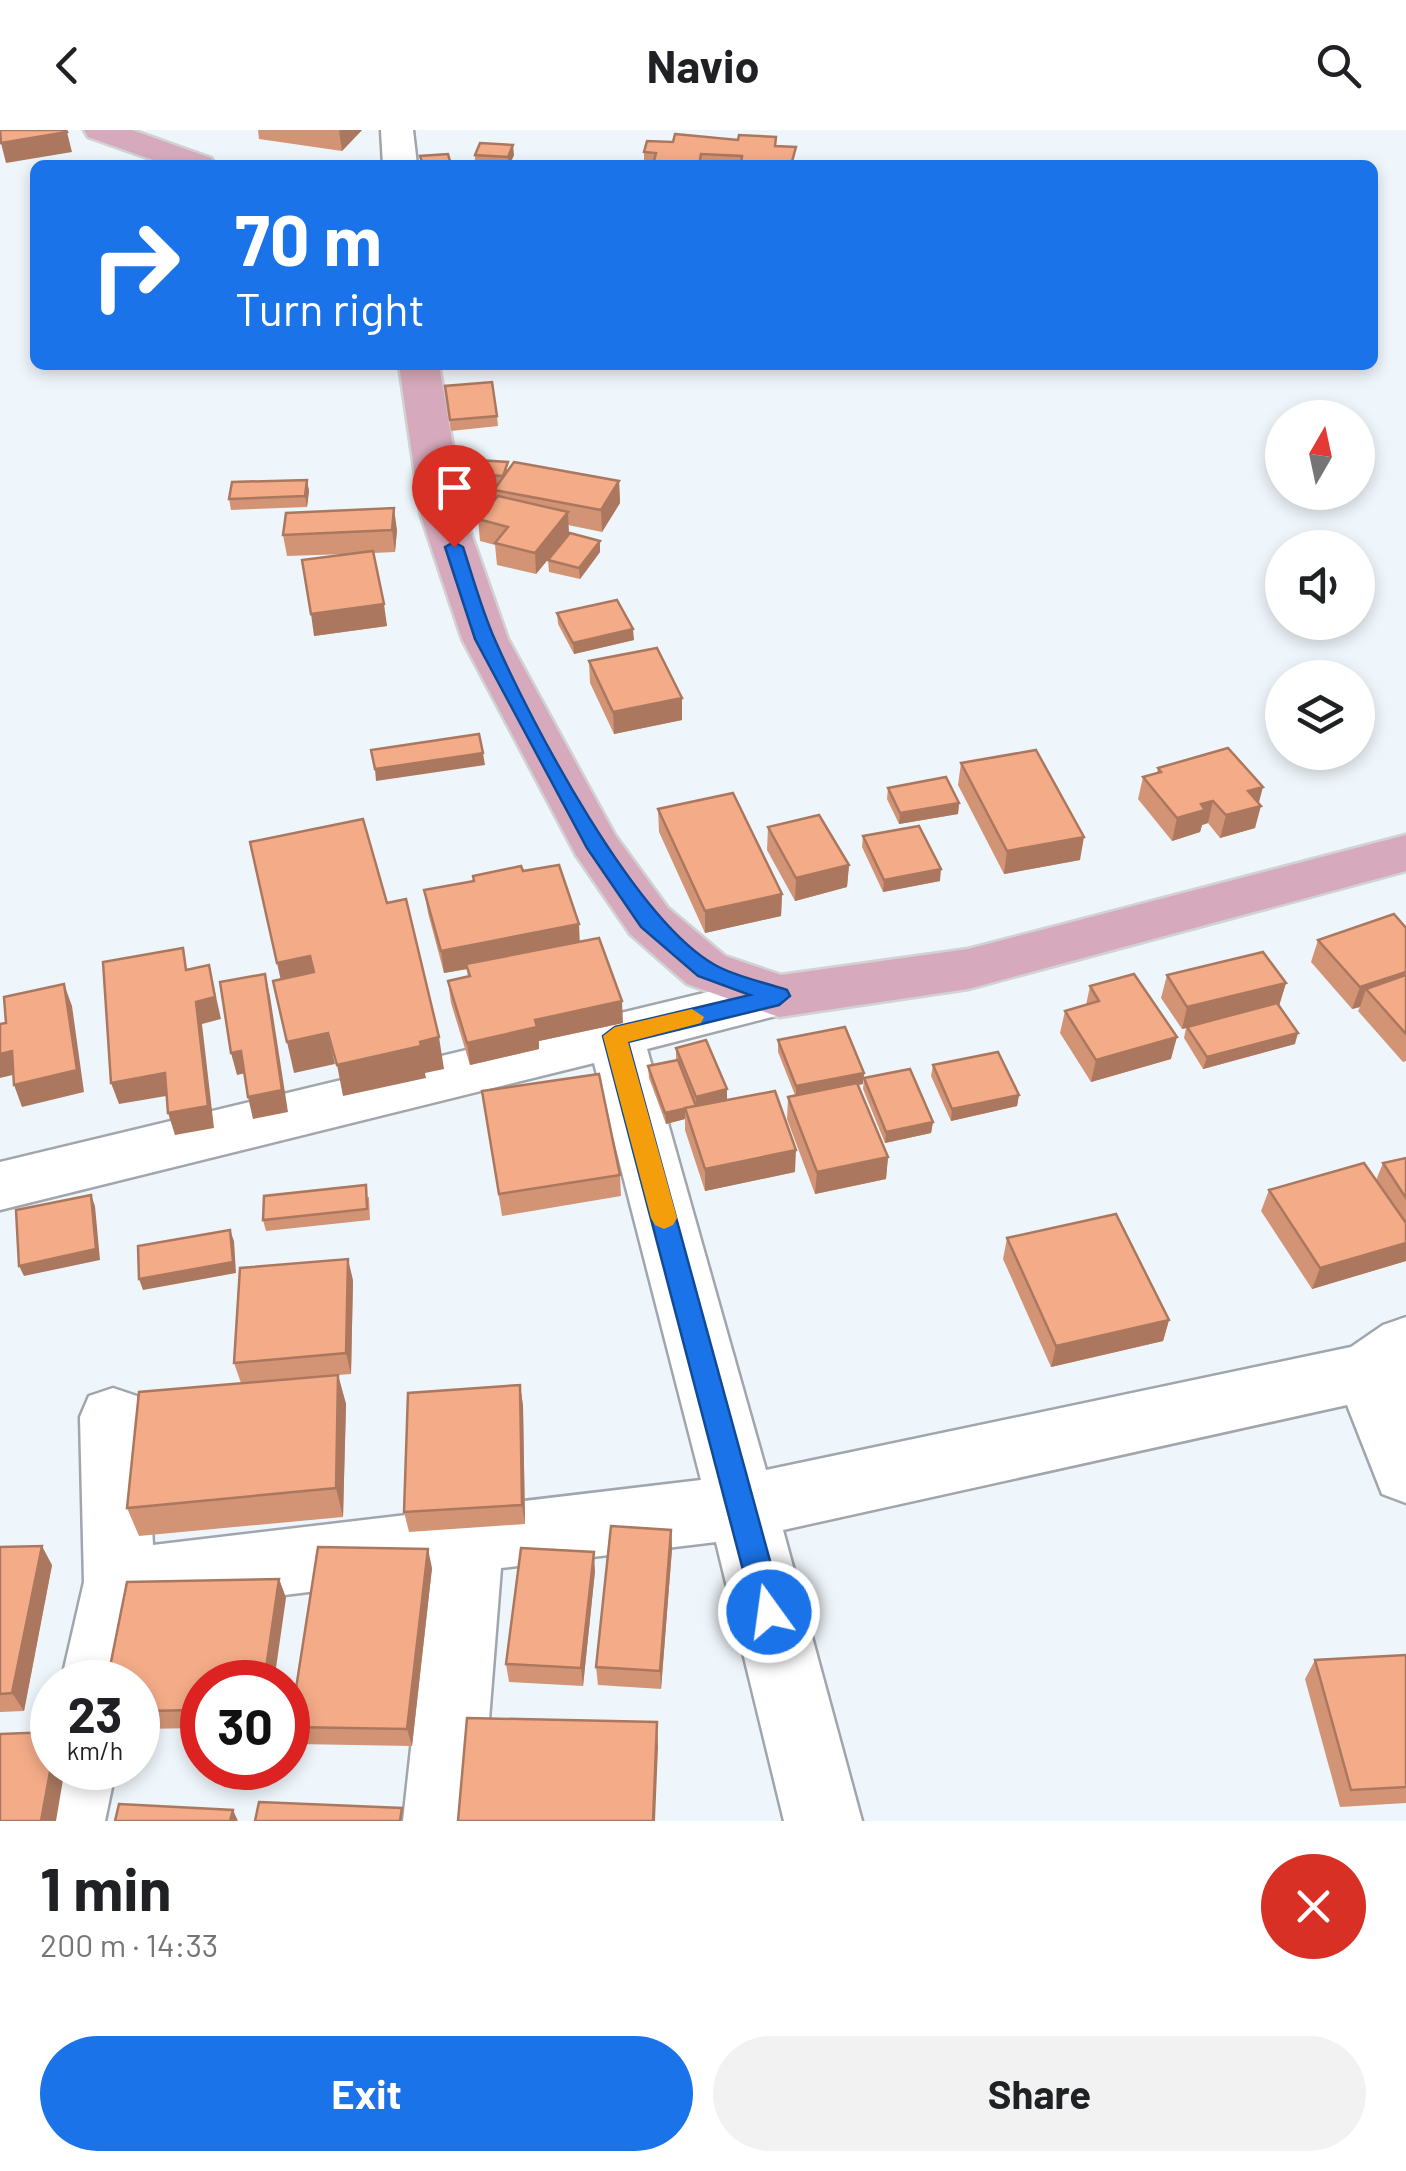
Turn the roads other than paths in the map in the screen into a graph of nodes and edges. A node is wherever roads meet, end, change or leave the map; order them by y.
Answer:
1 (100, 130) edge
2 (397, 130) edge
3 (185, 160) edge
4 (400, 160) edge
5 (420, 370) edge
6 (1406, 853) edge
7 (779, 996) junction
8 (615, 1036) junction
9 (0, 1186) edge
10 (1386, 1358) edge
11 (113, 1418) dead end
12 (1406, 1472) edge
13 (742, 1508) junction
14 (469, 1540) junction
15 (119, 1582) junction
16 (102, 1660) edge
17 (73, 1790) edge
18 (66, 1821) edge
19 (442, 1821) edge
20 (823, 1821) edge

1 - 3 main road
2 - 4 street
5 - 7 main road
6 - 7 main road
7 - 8 street
8 - 9 street
8 - 13 street
10 - 12 street
10 - 13 street
11 - 15 street
13 - 14 street
13 - 20 street
14 - 15 street
14 - 19 street
15 - 16 street
17 - 18 street

